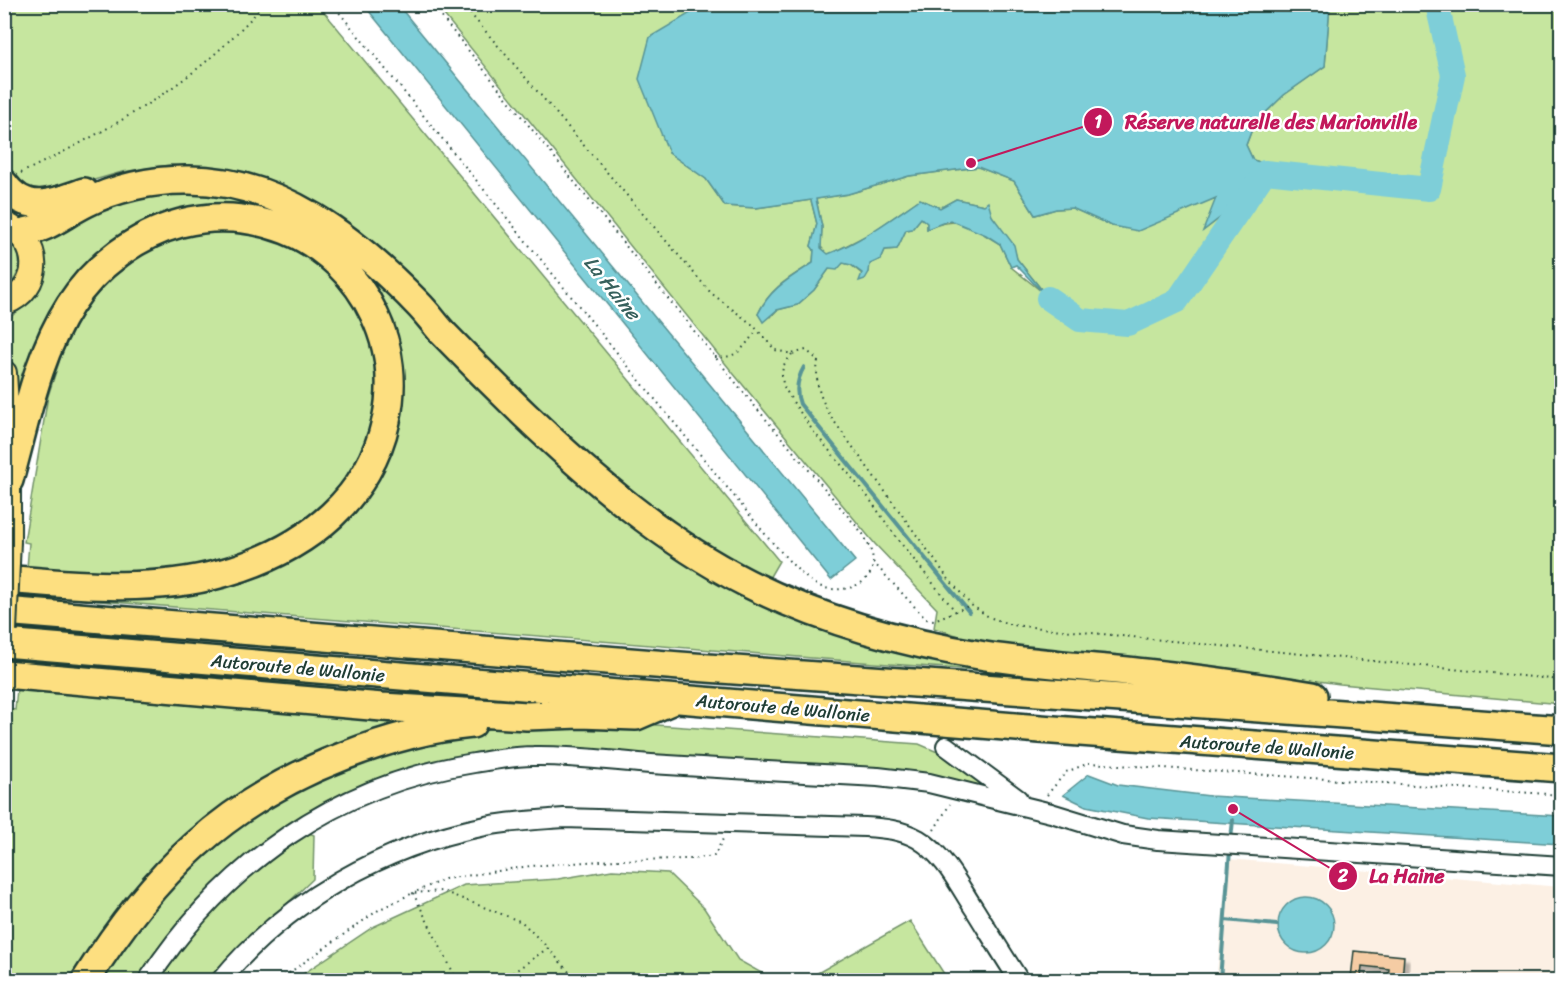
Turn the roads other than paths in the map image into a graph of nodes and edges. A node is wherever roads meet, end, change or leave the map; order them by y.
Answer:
1 (13, 178) edge
2 (133, 187) junction
3 (9, 226) edge
4 (8, 307) edge
5 (4, 373) edge
6 (9, 480) junction
7 (4, 579) edge
8 (4, 611) edge
9 (4, 630) edge
10 (4, 643) edge
11 (4, 674) edge
12 (675, 700) junction
13 (527, 716) junction
14 (1361, 716) junction
15 (1562, 730) edge
16 (946, 746) dead end
17 (1562, 768) edge
18 (1035, 809) junction
19 (1562, 866) edge
20 (86, 981) edge
21 (148, 981) edge
22 (221, 981) edge
23 (1019, 981) edge

1 - 2 highway
2 - 3 highway
2 - 14 highway
3 - 4 main road
5 - 6 main road
6 - 7 highway
6 - 9 main road, bridge
8 - 14 highway, Autoroute de Wallonie
10 - 12 highway, Autoroute de Wallonie
11 - 13 highway
12 - 13 highway
12 - 17 highway, Autoroute de Wallonie
13 - 20 highway
14 - 15 highway, Autoroute de Wallonie
16 - 18 street
18 - 19 street
18 - 21 street
22 - 23 street

